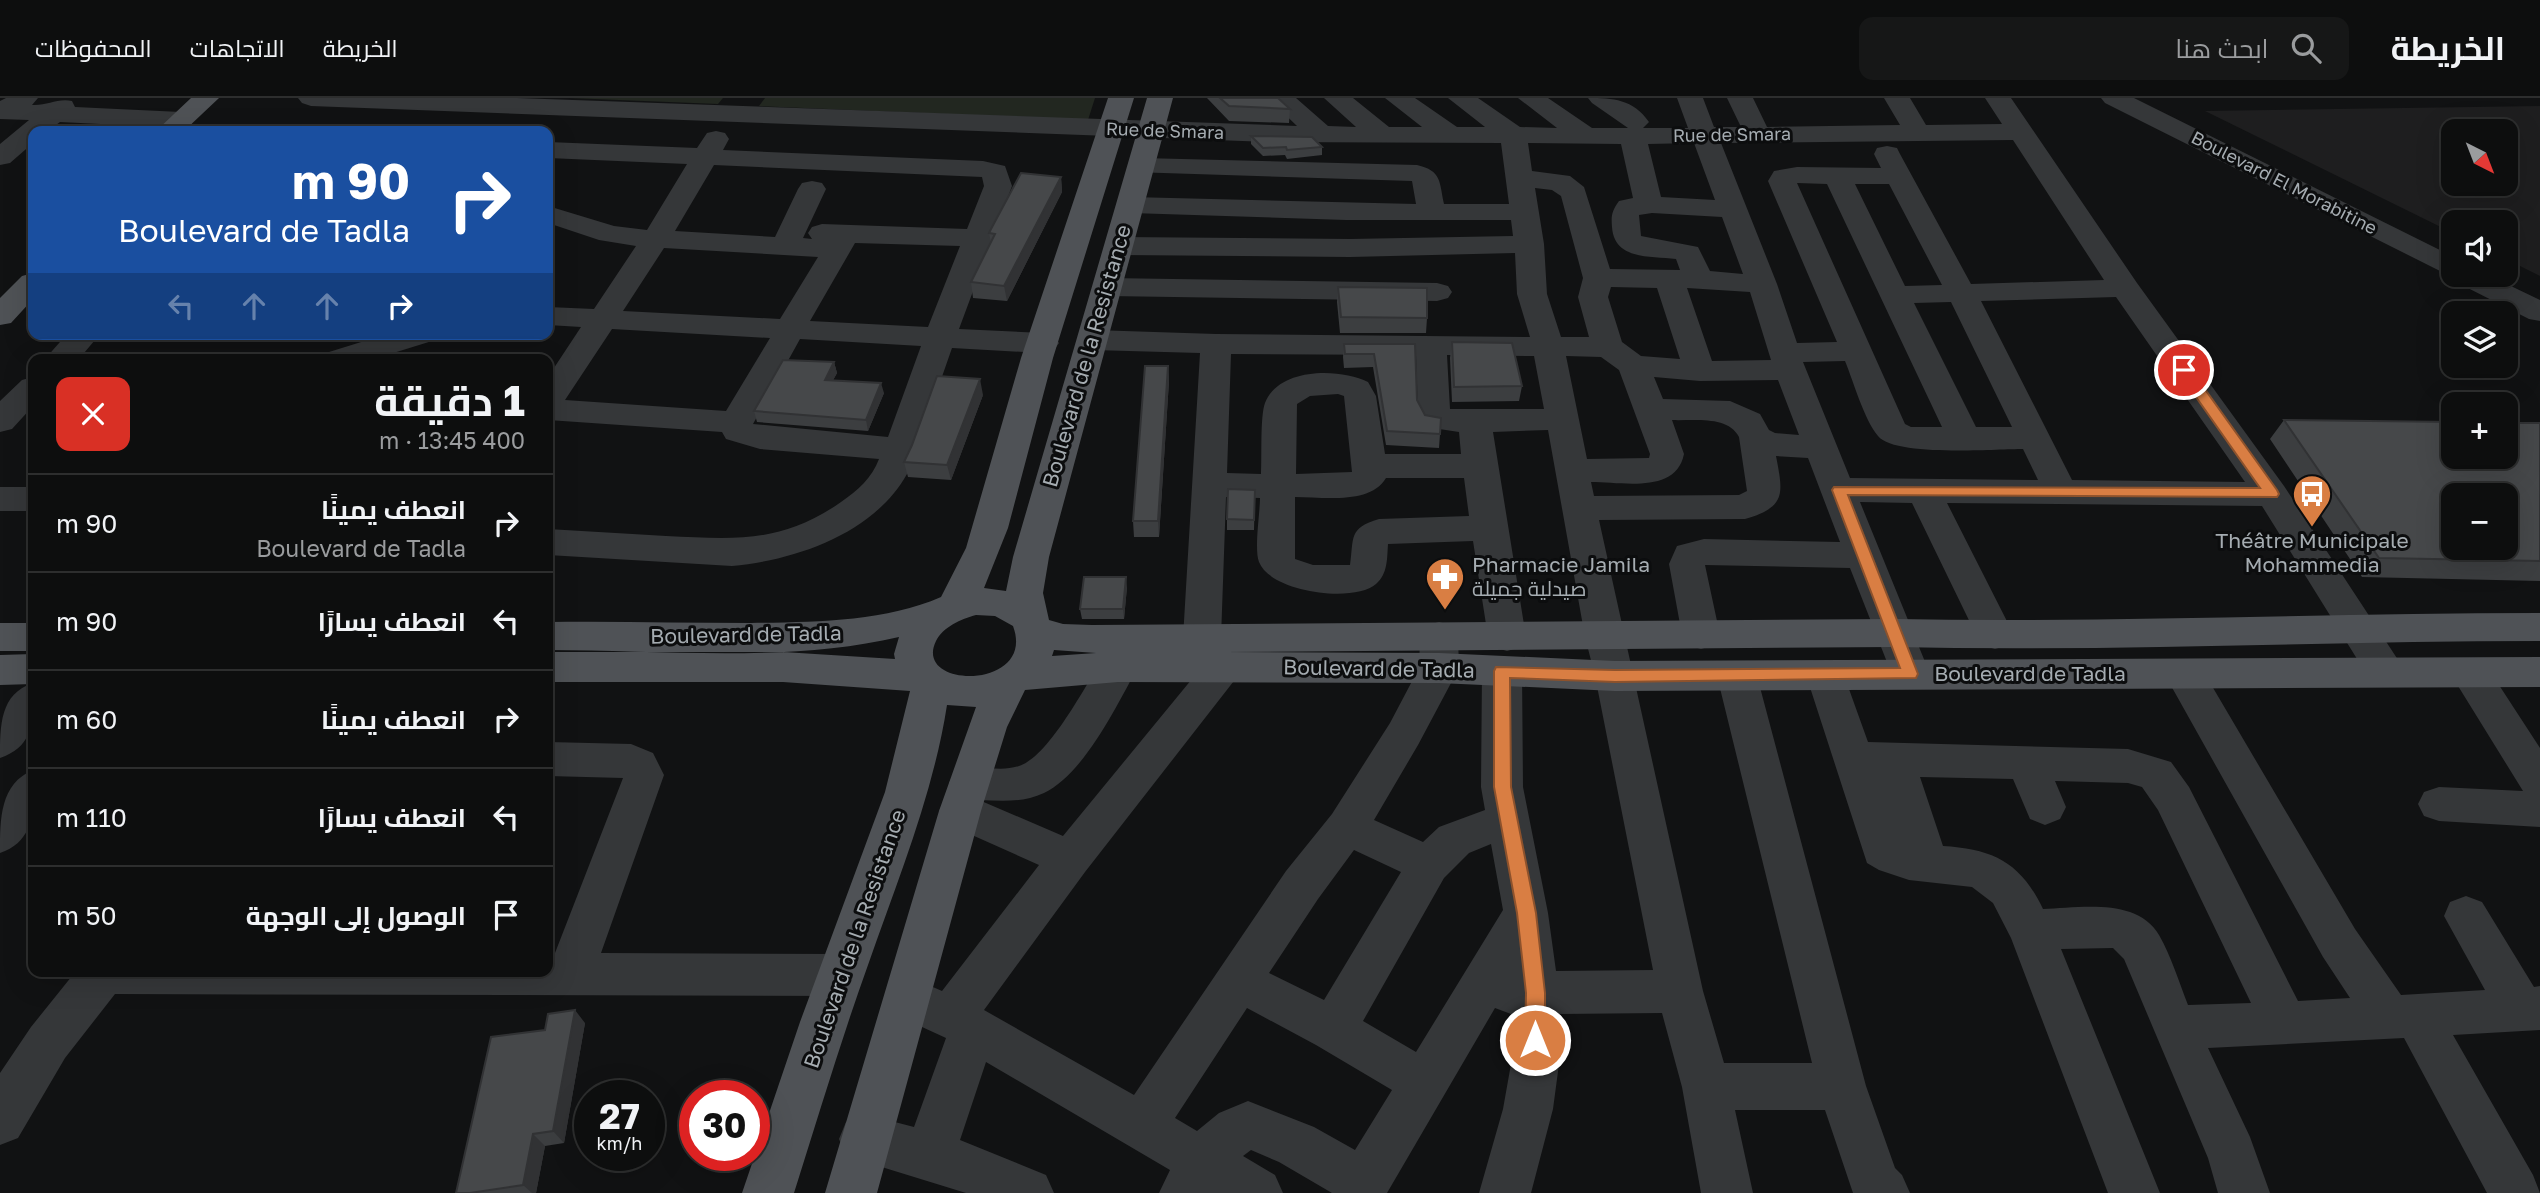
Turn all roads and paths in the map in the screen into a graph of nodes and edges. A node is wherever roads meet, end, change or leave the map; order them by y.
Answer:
1 (25, 98) edge
2 (206, 98) edge
3 (230, 98) edge
4 (311, 98) edge
5 (1121, 98) edge
6 (1160, 98) edge
7 (1281, 98) edge
8 (1337, 98) edge
9 (1398, 98) edge
10 (1461, 98) edge
11 (1531, 98) edge
12 (1601, 98) edge
13 (1690, 98) edge
14 (1740, 98) edge
15 (1897, 98) edge
16 (1998, 98) edge
17 (2114, 98) edge
18 (457, 101) edge
19 (520, 103) edge
20 (63, 106) edge
21 (740, 106) edge
22 (0, 112) edge
23 (1635, 123) edge
24 (435, 125) dead end
25 (38, 126) edge
26 (170, 126) edge
27 (183, 126) edge
28 (184, 126) edge
29 (500, 126) edge
30 (1111, 130) junction
31 (1152, 131) junction
32 (1917, 132) junction
33 (2021, 132) junction
34 (28, 134) edge
35 (1757, 134) junction
36 (1877, 134) junction
37 (1322, 135) junction
38 (1383, 135) junction
39 (1514, 135) junction
40 (1585, 135) junction
41 (1707, 135) junction
42 (1452, 136) junction
43 (553, 150) edge
44 (704, 156) junction
45 (0, 157) edge
46 (1142, 166) junction
47 (1837, 176) junction
48 (1898, 176) junction
49 (1520, 178) junction
50 (812, 189) dead end
51 (1131, 205) junction
52 (1651, 205) junction
53 (1734, 209) junction
54 (1346, 212) junction
55 (1431, 212) junction
56 (1525, 212) junction
57 (553, 216) edge
58 (977, 238) junction
59 (789, 239) junction
60 (655, 240) junction
61 (842, 241) junction
62 (1530, 244) junction
63 (1120, 246) junction
64 (1350, 248) junction
65 (1430, 248) junction
66 (28, 260) edge
67 (1778, 261) junction
68 (2441, 262) edge
69 (1683, 279) junction
70 (0, 287) edge
71 (28, 287) edge
72 (1108, 287) junction
73 (2489, 287) edge
74 (2125, 288) junction
75 (1300, 292) junction
76 (1437, 292) junction
77 (1569, 292) junction
78 (1962, 294) junction
79 (1876, 309) junction
80 (2540, 312) edge
81 (0, 316) edge
82 (553, 316) edge
83 (604, 319) junction
84 (790, 329) junction
85 (941, 336) junction
86 (79, 340) edge
87 (402, 340) edge
88 (1093, 340) junction
89 (1043, 343) junction
90 (1216, 344) junction
91 (1301, 344) junction
92 (1439, 344) junction
93 (1548, 346) junction
94 (1857, 351) junction
95 (66, 354) edge
96 (356, 354) edge
97 (1620, 356) junction
98 (1787, 362) junction
99 (1700, 371) junction
100 (28, 392) edge
101 (553, 394) edge
102 (553, 409) edge
103 (1650, 409) junction
104 (1561, 419) junction
105 (0, 421) edge
106 (736, 422) junction
107 (1475, 422) junction
108 (1756, 437) junction
109 (2033, 438) junction
110 (1965, 439) junction
111 (1821, 448) junction
112 (901, 449) junction
113 (1370, 466) junction
114 (1479, 466) junction
115 (1572, 470) junction
116 (1211, 485) junction
117 (1278, 486) junction
118 (1839, 490) junction
119 (2060, 491) junction
120 (1925, 493) junction
121 (2272, 494) junction
122 (0, 499) edge
123 (28, 499) edge
124 (1672, 507) junction
125 (1580, 508) junction
126 (1490, 528) junction
127 (553, 542) edge
128 (1690, 555) junction
129 (1865, 555) junction
130 (949, 608) junction
131 (1031, 624) junction
132 (2355, 627) junction
133 (2540, 627) edge
134 (1895, 633) junction
135 (1701, 635) junction
136 (1995, 635) junction
137 (553, 636) edge
138 (0, 637) edge
139 (28, 637) edge
140 (1438, 652) junction
141 (1213, 653) junction
142 (1505, 654) junction
143 (1610, 656) junction
144 (553, 667) edge
145 (1118, 667) junction
146 (28, 669) edge
147 (0, 670) edge
148 (2386, 672) junction
149 (2540, 672) edge
150 (2470, 673) junction
151 (1910, 674) junction
152 (2185, 675) junction
153 (1737, 676) junction
154 (1826, 676) junction
155 (1012, 679) junction
156 (927, 680) junction
157 (28, 705) edge
158 (0, 742) edge
159 (1873, 759) junction
160 (553, 760) edge
161 (2028, 764) junction
162 (2540, 782) edge
163 (28, 794) edge
164 (965, 797) junction
165 (2439, 804) dead end
166 (2045, 807) dead end
167 (2540, 809) edge
168 (1509, 819) junction
169 (1347, 827) junction
170 (0, 835) edge
171 (1070, 859) junction
172 (1429, 865) junction
173 (1526, 913) junction
174 (2466, 916) dead end
175 (2030, 929) junction
176 (553, 974) edge
177 (570, 974) junction
178 (841, 975) junction
179 (101, 977) edge
180 (1238, 980) junction
181 (1680, 991) junction
182 (1477, 993) junction
183 (1535, 993) junction
184 (905, 997) junction
185 (2530, 1008) edge
186 (2403, 1016) junction
187 (962, 1023) junction
188 (2285, 1024) junction
189 (2174, 1027) junction
190 (1332, 1029) junction
191 (1423, 1082) junction
192 (1842, 1086) junction
193 (1706, 1087) junction
194 (0, 1121) edge
195 (1142, 1125) junction
196 (864, 1139) junction
197 (930, 1154) junction
198 (1195, 1177) edge
199 (1361, 1188) edge
200 (2239, 1191) edge
201 (768, 1193) edge
202 (850, 1193) edge
203 (1028, 1193) edge
204 (1257, 1193) edge
205 (1505, 1193) edge
206 (1727, 1193) edge
207 (1884, 1193) edge
208 (2134, 1193) edge
209 (2515, 1193) edge

1 - 22 street
2 - 27 main road
3 - 28 main road
4 - 18 street, Rue de Smara
5 - 30 main road, Boulevard de la Resistance
6 - 31 main road, Boulevard de la Resistance
7 - 37 street
8 - 38 street
9 - 42 street
10 - 39 street
11 - 40 street
12 - 23 street
13 - 41 street
14 - 35 street
15 - 32 street
16 - 33 street
17 - 68 street, Boulevard El Morabitine
18 - 19 street, Rue de Smara
18 - 24 street
19 - 21 street, Rue de Smara
19 - 29 street
20 - 22 street
20 - 25 street
20 - 26 street
21 - 30 street, Rue de Smara
21 - 44 street
23 - 40 street, Rue de Smara
23 - 41 street, Rue de Smara
23 - 52 street
30 - 31 street, Rue de Smara
30 - 89 main road, Boulevard de la Resistance
31 - 37 street, Rue de Smara
31 - 46 main road, Boulevard de la Resistance
32 - 33 street, Rue de Smara
32 - 36 street, Rue de Smara
33 - 74 street
34 - 45 street
35 - 36 street, Rue de Smara
35 - 41 street, Rue de Smara
36 - 48 street
37 - 38 street, Rue de Smara
38 - 42 street, Rue de Smara
39 - 40 street, Rue de Smara
39 - 42 street, Rue de Smara
39 - 49 street
41 - 53 street
43 - 44 street
44 - 58 street
44 - 60 street
46 - 51 main road, Boulevard de la Resistance
46 - 55 street
47 - 48 street
47 - 67 street
47 - 79 street
48 - 78 street
49 - 56 street
49 - 77 street
50 - 59 street
51 - 54 street
51 - 63 main road, Boulevard de la Resistance
52 - 53 street
52 - 69 street
53 - 67 street
54 - 55 street
54 - 64 street
55 - 56 street
56 - 62 street
57 - 60 street
58 - 61 street
58 - 85 street
59 - 60 street
59 - 61 street
60 - 83 street
61 - 84 street
62 - 65 street
62 - 77 street
63 - 64 street
63 - 72 main road, Boulevard de la Resistance
64 - 65 street
65 - 76 street
66 - 70 main road
67 - 69 street
67 - 79 street
67 - 98 street
69 - 77 street
69 - 99 street
71 - 81 main road
72 - 75 street
72 - 88 main road, Boulevard de la Resistance
73 - 80 street
74 - 78 street
74 - 121 street
75 - 76 street
75 - 91 street
76 - 92 street
77 - 93 street
77 - 97 street
78 - 79 street
78 - 109 street
79 - 94 street
79 - 110 street
82 - 83 street
83 - 84 street
83 - 101 street
84 - 85 street
84 - 106 street
85 - 89 street
85 - 112 street
86 - 95 street
87 - 96 street
88 - 90 street
88 - 131 main road, Boulevard de la Resistance
89 - 130 main road, Boulevard de la Resistance
90 - 91 street
90 - 116 street
91 - 92 street
92 - 93 street
92 - 107 street
93 - 97 street
93 - 104 street
94 - 98 street
94 - 110 street
97 - 99 street
97 - 103 street
98 - 99 street
98 - 111 street
100 - 105 street
102 - 106 street
103 - 108 street
103 - 115 street
104 - 107 street
104 - 115 street
106 - 112 street
107 - 114 street
108 - 111 street
108 - 124 street
109 - 110 street
109 - 119 street
111 - 118 street
112 - 127 street
113 - 114 street
113 - 117 street
113 - 117 street
114 - 126 street
115 - 125 street
116 - 117 street
116 - 141 street
117 - 126 street
118 - 120 street
118 - 129 street
119 - 120 street
119 - 121 street
120 - 136 street
121 - 132 street
122 - 123 street
124 - 125 street
124 - 128 street
125 - 143 street
126 - 142 street
128 - 129 street
128 - 135 street
129 - 134 street
130 - 131 main road
130 - 137 main road, Boulevard de Tadla
130 - 156 main road, Boulevard de la Resistance
131 - 141 main road, Boulevard de Tadla
131 - 155 main road, Boulevard de la Resistance
132 - 133 main road, Boulevard de Tadla
132 - 136 main road, Boulevard de Tadla
132 - 148 street
134 - 135 main road, Boulevard de Tadla
134 - 136 main road, Boulevard de Tadla
134 - 151 street
135 - 143 main road, Boulevard de Tadla
138 - 139 main road
140 - 141 main road, Boulevard de Tadla
140 - 142 main road, Boulevard de Tadla
140 - 169 street
141 - 145 main road, Boulevard de Tadla
141 - 171 street
142 - 143 main road, Boulevard de Tadla
142 - 168 street
143 - 153 main road, Boulevard de Tadla
143 - 181 street
144 - 156 main road, Boulevard de Tadla
145 - 155 main road, Boulevard de Tadla
145 - 164 street
146 - 147 main road
148 - 150 main road, Boulevard de Tadla
148 - 152 main road, Boulevard de Tadla
149 - 150 main road, Boulevard de Tadla
150 - 162 street
151 - 152 main road, Boulevard de Tadla
151 - 154 main road, Boulevard de Tadla
152 - 186 street
153 - 154 main road, Boulevard de Tadla
153 - 192 street
154 - 159 street
155 - 156 main road
155 - 164 main road, Boulevard de la Resistance
156 - 178 main road, Boulevard de la Resistance
157 - 158 street
159 - 161 street
159 - 175 street
160 - 177 street
161 - 166 street
161 - 188 street
163 - 170 street
164 - 171 street
164 - 184 main road, Boulevard de la Resistance
165 - 167 street
168 - 172 street
168 - 173 street
169 - 172 street
169 - 180 street
171 - 187 street
172 - 190 street
173 - 182 street
173 - 183 street
174 - 185 street
175 - 189 street
175 - 208 street
176 - 177 street
177 - 178 street
178 - 201 main road, Boulevard de la Resistance
179 - 194 street
180 - 190 street
180 - 195 street
181 - 183 street
181 - 193 street
182 - 183 street
182 - 191 street
183 - 205 street
184 - 187 street
184 - 196 main road, Boulevard de la Resistance
185 - 186 street
186 - 188 street
186 - 209 street
187 - 195 street
187 - 197 street
188 - 189 street
189 - 200 street
190 - 191 street
191 - 199 street
192 - 193 street
192 - 207 street
193 - 206 street
195 - 198 street
196 - 197 street
196 - 202 main road, Boulevard de la Resistance
197 - 203 street
198 - 199 street
198 - 204 street

